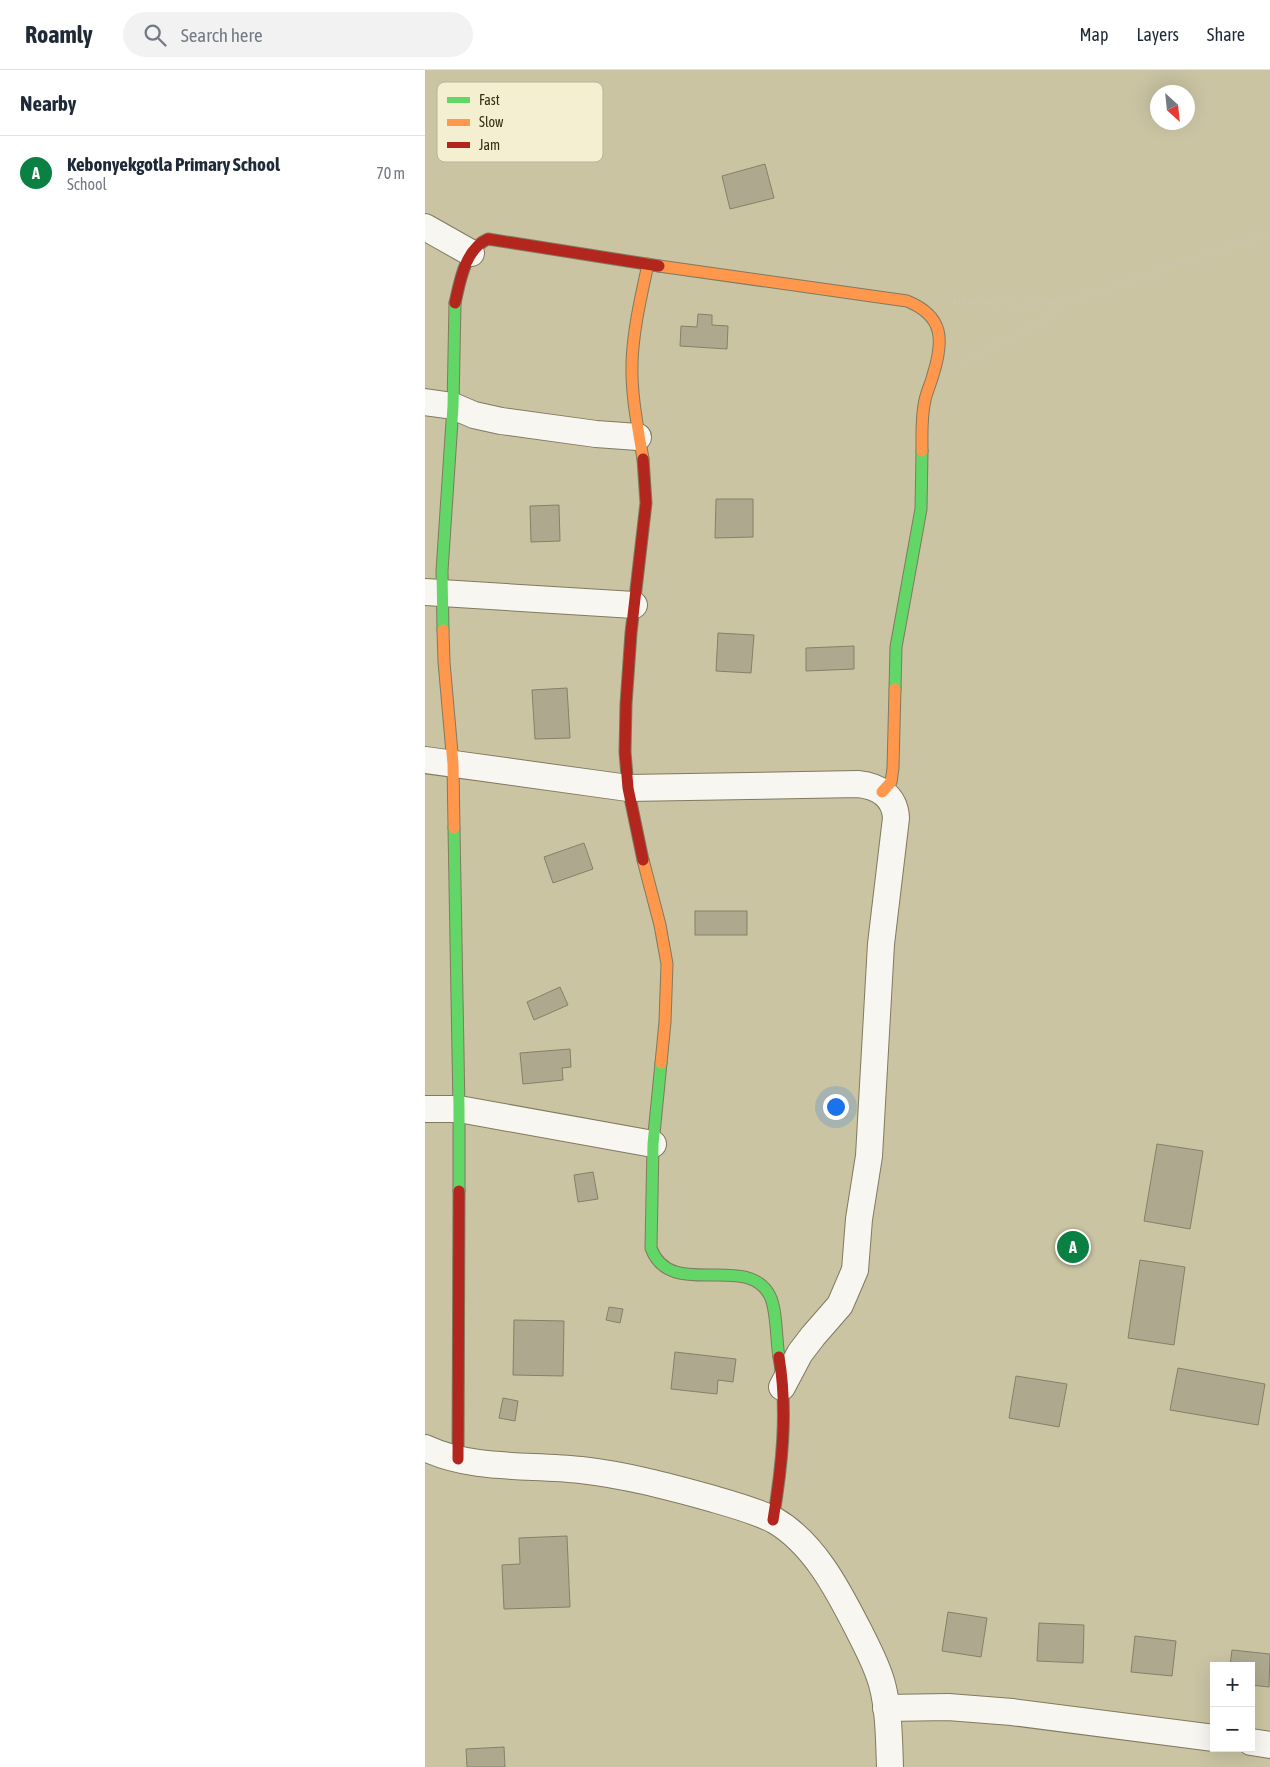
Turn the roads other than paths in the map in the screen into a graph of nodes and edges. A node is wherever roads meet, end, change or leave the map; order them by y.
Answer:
1 (425, 227) edge
2 (471, 253) junction
3 (648, 264) junction
4 (425, 402) edge
5 (453, 406) junction
6 (638, 437) junction
7 (433, 592) edge
8 (634, 605) junction
9 (425, 760) edge
10 (453, 764) junction
11 (628, 788) junction
12 (882, 792) junction
13 (459, 1108) junction
14 (425, 1109) edge
15 (653, 1144) junction
16 (782, 1387) junction
17 (428, 1447) edge
18 (457, 1459) junction
19 (773, 1520) junction
20 (886, 1708) junction
21 (1210, 1737) edge
22 (1255, 1743) edge
23 (1270, 1745) edge
24 (890, 1767) edge

1 - 2 street
2 - 3 street
2 - 5 street
3 - 6 street
3 - 12 street
4 - 5 street
5 - 6 street
5 - 7 street
6 - 8 street
7 - 8 street
7 - 10 street
8 - 11 street
9 - 10 street
10 - 11 street
10 - 13 street
11 - 12 street
11 - 15 street
12 - 16 street
13 - 14 street
13 - 15 street
13 - 18 street
15 - 16 street
16 - 19 street
17 - 18 street
18 - 19 street
19 - 20 street
20 - 21 street
20 - 24 street
22 - 23 street

